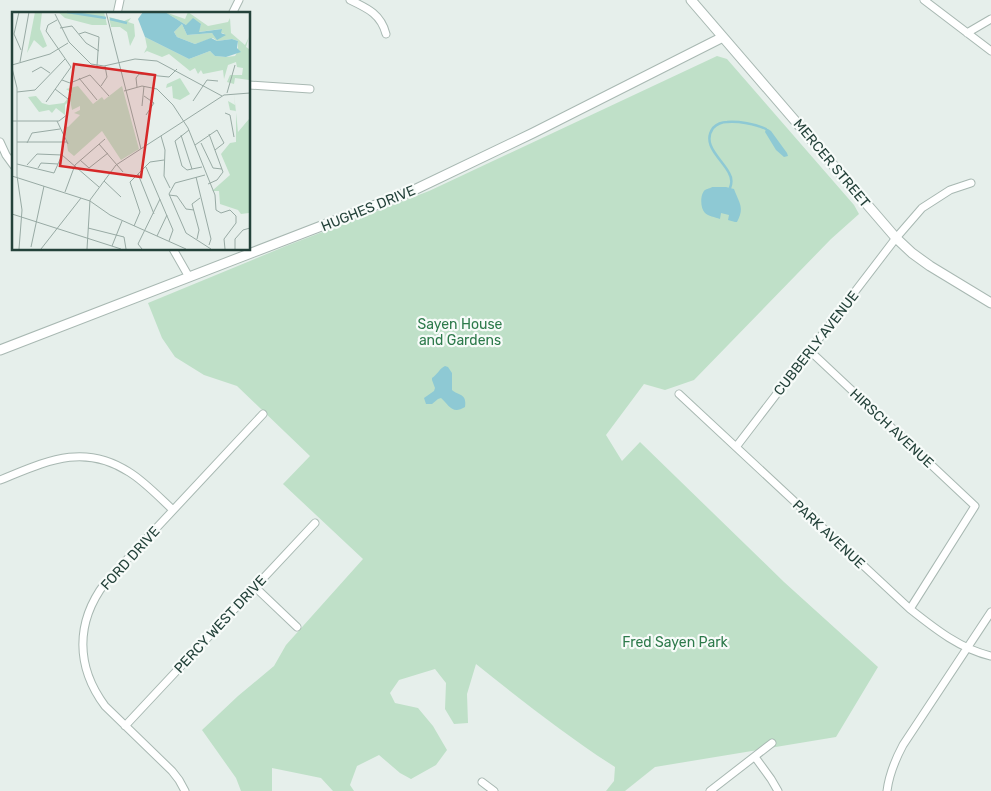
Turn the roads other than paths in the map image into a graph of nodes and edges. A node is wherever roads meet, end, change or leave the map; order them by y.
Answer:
1 (239, 0) edge
2 (350, 0) edge
3 (692, 0) edge
4 (924, 0) edge
5 (233, 12) edge
6 (991, 19) edge
7 (967, 33) junction
8 (386, 34) dead end
9 (723, 37) junction
10 (991, 51) edge
11 (250, 85) edge
12 (310, 89) dead end
13 (0, 142) edge
14 (12, 163) edge
15 (971, 183) dead end
16 (896, 238) junction
17 (174, 250) edge
18 (189, 278) junction
19 (991, 303) edge
20 (0, 350) edge
21 (810, 351) junction
22 (679, 394) dead end
23 (263, 414) dead end
24 (736, 447) junction
25 (0, 480) edge
26 (173, 510) junction
27 (315, 523) dead end
28 (255, 587) junction
29 (910, 609) junction
30 (991, 612) edge
31 (297, 627) dead end
32 (967, 648) junction
33 (991, 656) edge
34 (125, 726) junction
35 (772, 743) dead end
36 (755, 757) junction
37 (482, 782) dead end
38 (887, 790) edge
39 (185, 791) edge
40 (494, 791) edge
41 (710, 791) edge
42 (778, 791) edge
43 (895, 791) edge

1 - 5 street
2 - 8 street
3 - 9 street, MERCER STREET
4 - 7 street
6 - 7 street
7 - 10 street
9 - 16 street, MERCER STREET
9 - 18 street, HUGHES DRIVE
11 - 12 street
13 - 14 street
15 - 16 street, CUBBERLY AVENUE
16 - 19 street, MERCER STREET
16 - 21 street, CUBBERLY AVENUE
17 - 18 street
18 - 20 street, HUGHES DRIVE
21 - 24 street, CUBBERLY AVENUE
21 - 29 street, HIRSCH AVENUE
22 - 24 street, PARK AVENUE
23 - 26 street, FORD DRIVE
24 - 29 street, PARK AVENUE
25 - 26 street
26 - 34 street, FORD DRIVE
27 - 28 street, PERCY WEST DRIVE
28 - 31 street
28 - 34 street, PERCY WEST DRIVE
29 - 32 street, PARK AVENUE
30 - 32 street
32 - 33 street, PARK AVENUE
32 - 38 street
34 - 39 street, FORD DRIVE
35 - 36 street
36 - 41 street
36 - 42 street
37 - 40 street
38 - 43 street

